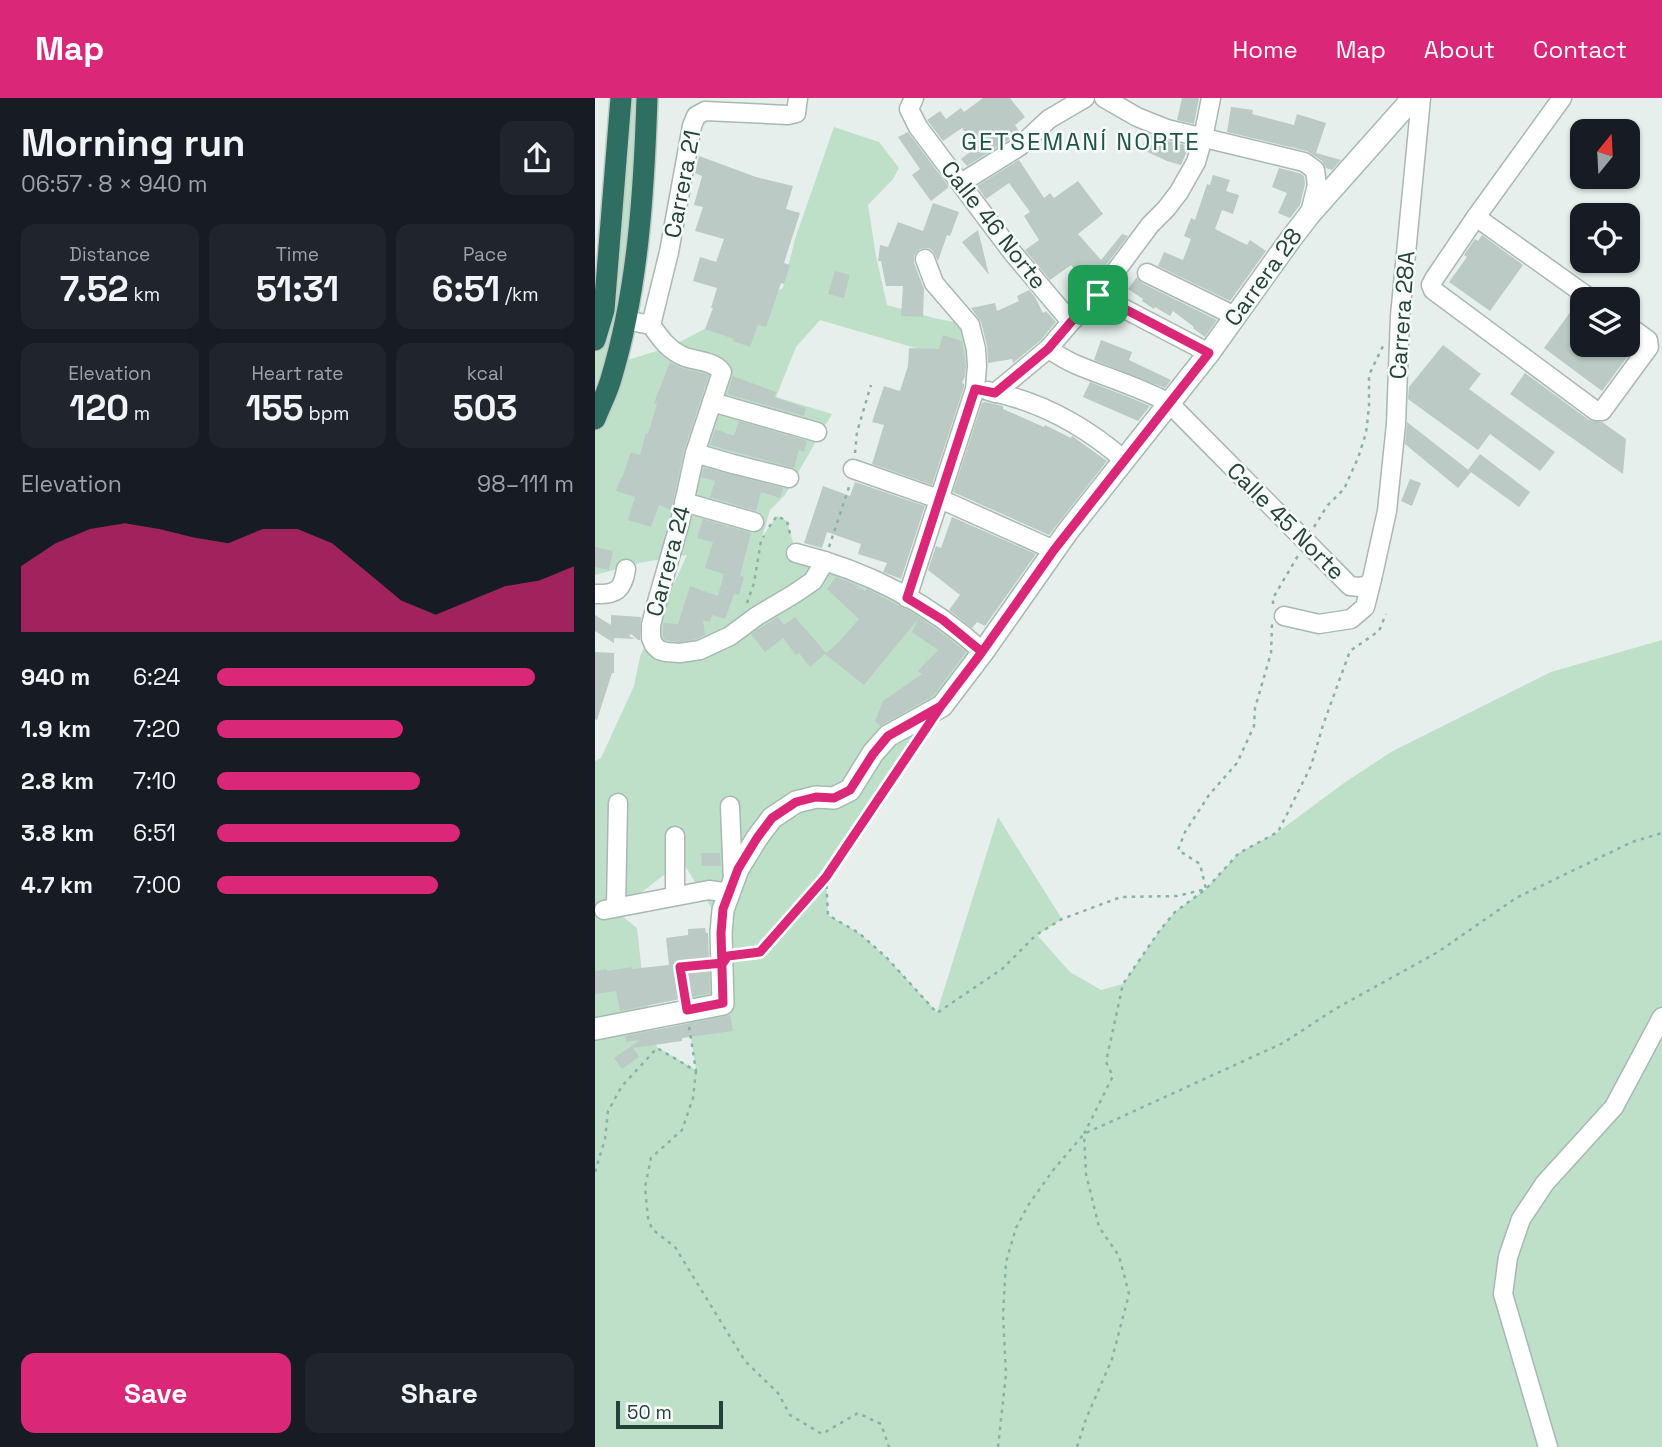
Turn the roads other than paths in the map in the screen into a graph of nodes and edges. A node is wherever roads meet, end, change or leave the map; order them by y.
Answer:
1 (621, 98) edge
2 (647, 98) edge
3 (798, 98) edge
4 (1086, 98) edge
5 (1104, 98) edge
6 (1211, 98) edge
7 (1413, 98) edge
8 (1421, 98) edge
9 (1562, 98) edge
10 (908, 102) edge
11 (1203, 138) junction
12 (961, 183) junction
13 (1310, 214) junction
14 (1476, 217) junction
15 (925, 259) dead end
16 (1147, 273) dead end
17 (1574, 287) edge
18 (1098, 295) junction
19 (1235, 316) junction
20 (625, 320) junction
21 (1071, 322) junction
22 (651, 325) junction
23 (1640, 334) edge
24 (595, 340) edge
25 (1048, 349) junction
26 (1209, 353) junction
27 (975, 389) junction
28 (995, 393) junction
29 (712, 402) junction
30 (1169, 403) junction
31 (595, 419) edge
32 (817, 432) dead end
33 (695, 453) junction
34 (1124, 460) junction
35 (853, 469) dead end
36 (789, 478) dead end
37 (939, 500) junction
38 (684, 502) junction
39 (754, 522) dead end
40 (1383, 531) joint
41 (1054, 550) junction
42 (796, 553) road end
43 (825, 561) junction
44 (626, 569) dead end
45 (1372, 579) junction
46 (595, 594) edge
47 (907, 598) junction
48 (1284, 616) dead end
49 (982, 652) junction
50 (618, 803) dead end
51 (730, 806) dead end
52 (675, 836) dead end
53 (731, 888) junction
54 (675, 896) junction
55 (1662, 1017) edge
56 (595, 1029) edge
57 (1549, 1447) edge

1 - 24 highway
2 - 20 highway
3 - 22 street, Carrera 21
4 - 12 street
5 - 11 street
6 - 11 street
7 - 13 street, Carrera 28
8 - 40 street, Carrera 28A
9 - 14 street
10 - 12 street, Calle 46 Norte
11 - 13 street
11 - 18 street
12 - 21 street, Calle 46 Norte
13 - 19 street, Carrera 28
14 - 17 street
14 - 23 street
15 - 27 street
16 - 19 street
18 - 21 street
18 - 26 street
19 - 26 street, Carrera 28
20 - 22 street
20 - 31 highway
21 - 25 street
22 - 29 street, Carrera 24
25 - 28 street
25 - 30 street
26 - 30 street, Carrera 28
27 - 28 street
27 - 37 street
28 - 34 street
29 - 32 street
29 - 33 street, Carrera 24
30 - 34 street, Carrera 28
30 - 45 street, Calle 45 Norte
33 - 36 street
33 - 38 street, Carrera 24
34 - 41 street, Carrera 28
35 - 37 street
37 - 41 street
37 - 47 street
38 - 39 street
38 - 43 street, Carrera 24
40 - 45 street, Calle 45 Norte
41 - 49 street, Carrera 28
42 - 43 street
43 - 47 street
44 - 46 street
45 - 48 street
47 - 49 street
49 - 53 street, Carrera 28
50 - 54 street
51 - 53 street
52 - 54 street
53 - 54 street
53 - 56 street, Carrera 28
55 - 57 street

